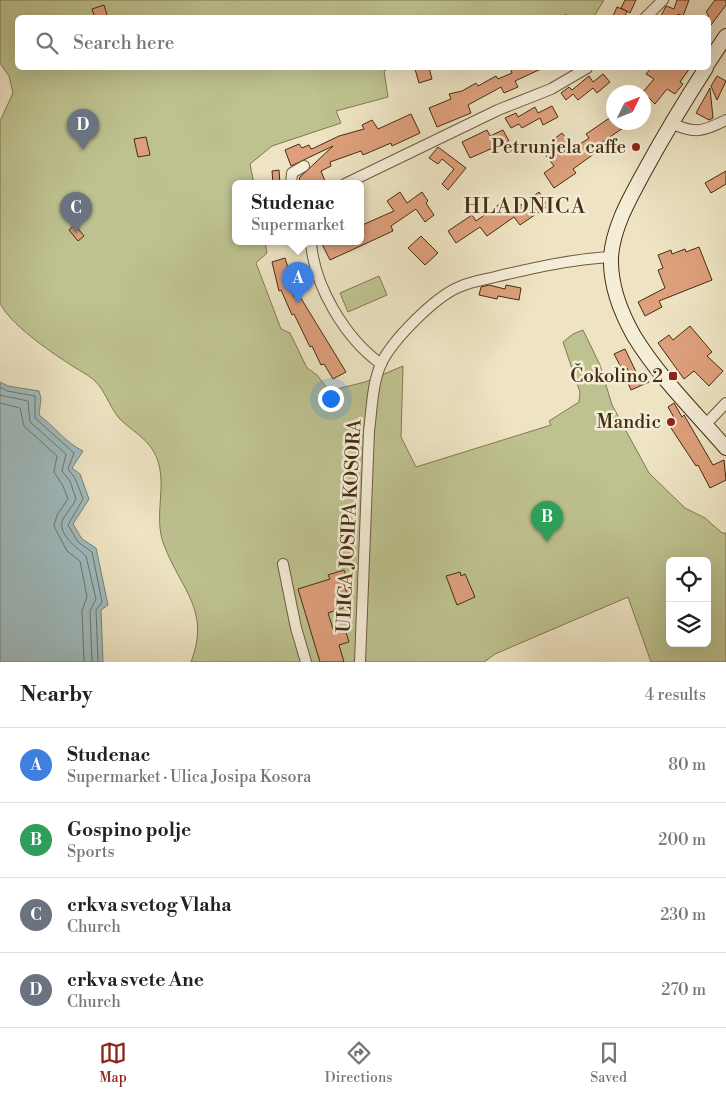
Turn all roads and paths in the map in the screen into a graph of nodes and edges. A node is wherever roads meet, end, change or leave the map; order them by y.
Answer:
1 (663, 0) edge
2 (648, 15) edge
3 (726, 36) edge
4 (711, 58) edge
5 (584, 70) edge
6 (705, 70) edge
7 (726, 120) edge
8 (671, 122) junction
9 (304, 166) dead end
10 (291, 180) edge
11 (353, 180) edge
12 (311, 245) edge
13 (611, 258) junction
14 (381, 364) junction
15 (726, 403) edge
16 (706, 424) junction
17 (726, 448) edge
18 (283, 564) dead end
19 (306, 662) edge
20 (360, 662) edge

1 - 2 street
3 - 4 main road
5 - 11 street
6 - 8 main road
7 - 8 street
8 - 13 main road
9 - 10 street
12 - 14 street
13 - 14 street, ULICA JOSIPA KOSORA
13 - 16 main road
14 - 20 street, ULICA JOSIPA KOSORA
15 - 16 street
16 - 17 main road
18 - 19 street

